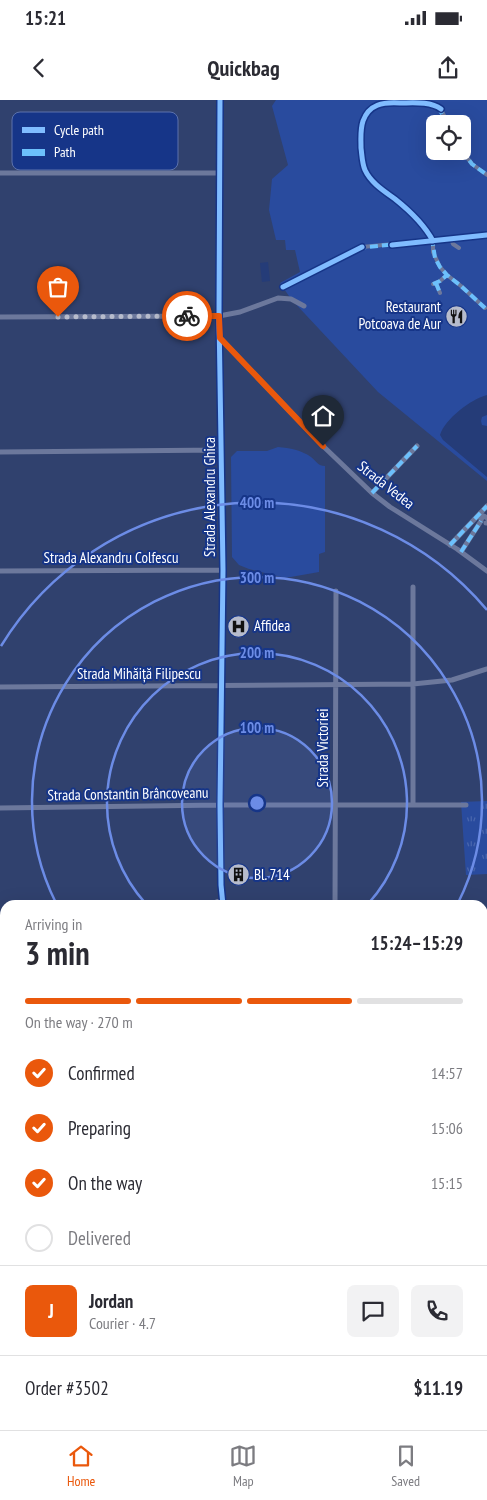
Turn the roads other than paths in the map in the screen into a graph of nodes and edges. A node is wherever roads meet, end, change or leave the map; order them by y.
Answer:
1 (220, 100) edge
2 (443, 115) edge
3 (469, 160) edge
4 (220, 173) junction
5 (0, 174) edge
6 (487, 175) edge
7 (487, 235) edge
8 (450, 239) junction
9 (433, 241) junction
10 (459, 248) dead end
11 (447, 276) junction
12 (283, 287) dead end
13 (440, 293) dead end
14 (304, 306) dead end
15 (485, 308) dead end
16 (219, 316) junction
17 (0, 317) edge
18 (220, 338) junction
19 (234, 351) junction
20 (220, 355) junction
21 (417, 446) dead end
22 (222, 450) junction
23 (0, 452) edge
24 (372, 493) junction
25 (487, 506) edge
26 (484, 520) edge
27 (450, 545) junction
28 (461, 552) junction
29 (0, 570) edge
30 (223, 570) junction
31 (487, 571) edge
32 (413, 587) dead end
33 (336, 591) dead end
34 (487, 669) edge
35 (413, 684) junction
36 (335, 685) junction
37 (221, 686) junction
38 (0, 687) edge
39 (220, 805) junction
40 (336, 805) junction
41 (412, 805) junction
42 (466, 805) dead end
43 (0, 808) edge
44 (220, 900) edge
45 (335, 900) edge

1 - 4 street, Strada Alexandru Ghica
2 - 9 street
3 - 6 street
4 - 5 street
4 - 16 street, Strada Alexandru Ghica
7 - 8 street
8 - 9 street
8 - 10 street
9 - 11 street
9 - 12 street
11 - 13 street
11 - 15 street
14 - 16 street
16 - 17 street
16 - 18 street, Strada Alexandru Ghica
18 - 19 street, Strada Vedea
18 - 20 street, Strada Alexandru Ghica
19 - 20 street
19 - 24 street, Strada Vedea
20 - 22 street, Strada Alexandru Ghica
21 - 24 street
22 - 23 street
22 - 30 street, Strada Alexandru Ghica
24 - 27 street, Strada Vedea
25 - 26 street
26 - 27 street
26 - 28 street
27 - 28 street, Strada Vedea
28 - 31 street, Strada Vedea
29 - 30 street, Strada Alexandru Colfescu
30 - 37 street, Strada Alexandru Ghica
32 - 35 street
33 - 36 street, Strada Victoriei
34 - 35 street, Strada Mihăiță Filipescu
35 - 36 street, Strada Mihăiță Filipescu
35 - 41 street
36 - 37 street, Strada Mihăiță Filipescu
36 - 40 street, Strada Victoriei
37 - 38 street, Strada Mihăiță Filipescu
37 - 39 street, Strada Alexandru Ghica
39 - 40 street, Strada Constantin Brâncoveanu
39 - 43 street, Strada Constantin Brâncoveanu
39 - 44 street, Strada Alexandru Ghica
40 - 41 street, Strada Constantin Brâncoveanu
40 - 45 street, Strada Victoriei
41 - 42 street, Strada Constantin Brâncoveanu

